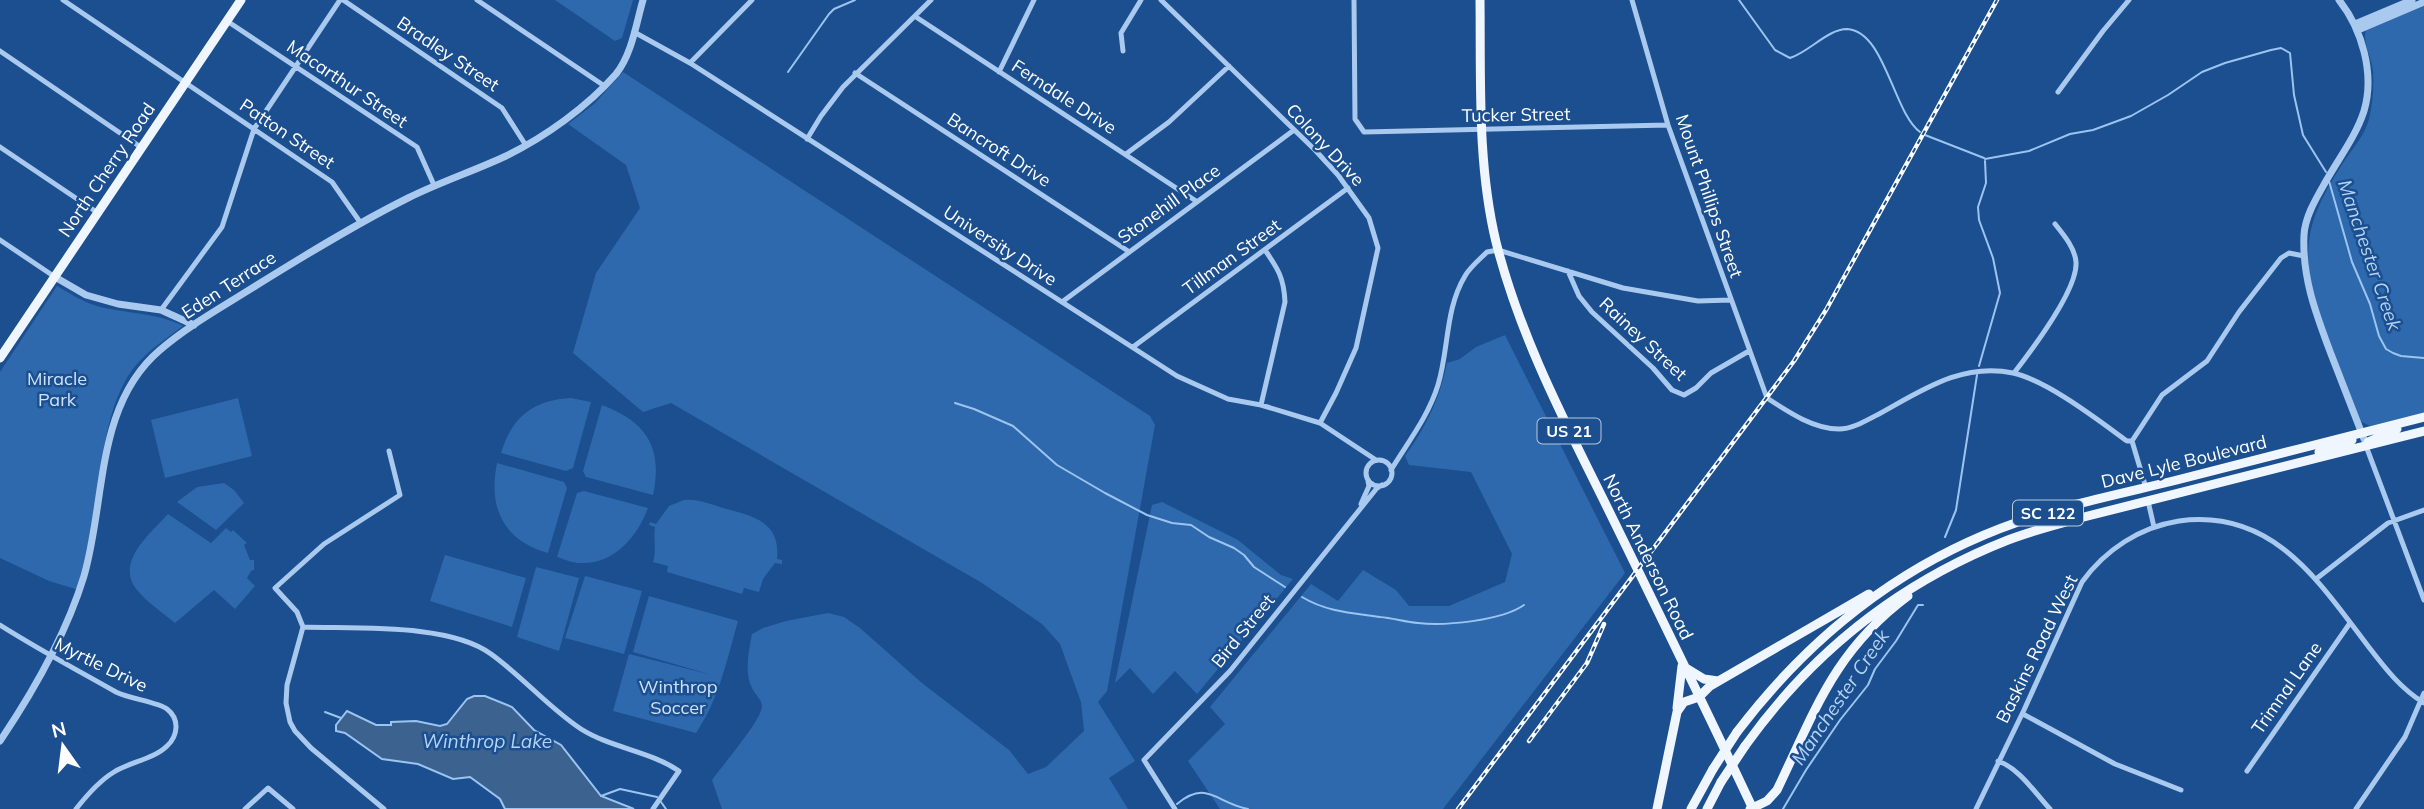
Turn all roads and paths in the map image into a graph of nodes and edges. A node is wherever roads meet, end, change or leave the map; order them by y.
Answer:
1 (62, 0) edge
2 (342, 0) edge
3 (477, 0) edge
4 (643, 0) edge
5 (752, 0) edge
6 (931, 0) edge
7 (1034, 0) edge
8 (1142, 0) edge
9 (1161, 0) edge
10 (1353, 0) edge
11 (1480, 0) edge
12 (1632, 0) edge
13 (2129, 0) edge
14 (2339, 0) edge
15 (2412, 0) edge
16 (238, 1) edge
17 (2424, 2) edge
18 (916, 17) junction
19 (227, 21) junction
20 (2356, 27) junction
21 (634, 32) junction
22 (0, 51) edge
23 (1123, 51) dead end
24 (690, 63) junction
25 (296, 66) junction
26 (1229, 66) junction
27 (999, 72) junction
28 (855, 73) junction
29 (185, 82) junction
30 (603, 85) junction
31 (2058, 92) dead end
32 (1668, 125) junction
33 (254, 129) junction
34 (1294, 130) junction
35 (1482, 130) junction
36 (807, 139) junction
37 (525, 144) junction
38 (0, 146) edge
39 (142, 148) junction
40 (1126, 154) junction
41 (434, 185) junction
42 (1348, 188) junction
43 (1196, 201) junction
44 (98, 213) junction
45 (360, 222) junction
46 (2055, 224) dead end
47 (0, 240) edge
48 (1265, 250) junction
49 (1499, 250) junction
50 (1128, 251) junction
51 (2304, 256) junction
52 (1568, 270) junction
53 (55, 277) junction
54 (1731, 300) junction
55 (1062, 302) junction
56 (161, 310) junction
57 (194, 325) junction
58 (1133, 347) junction
59 (1749, 351) junction
60 (1, 356) edge
61 (2014, 373) junction
62 (1261, 405) junction
63 (2424, 417) edge
64 (1320, 423) junction
65 (2424, 431) edge
66 (2364, 439) junction
67 (2132, 441) junction
68 (389, 451) dead end
69 (1363, 453) junction
70 (1376, 460) junction
71 (1398, 460) junction
72 (1387, 463) junction
73 (1368, 467) junction
74 (1391, 470) junction
75 (1367, 478) junction
76 (1382, 485) junction
77 (2146, 488) junction
78 (2148, 501) junction
79 (2424, 510) edge
80 (1357, 514) junction
81 (2395, 520) junction
82 (2154, 527) junction
83 (1990, 548) junction
84 (1929, 562) junction
85 (2316, 579) junction
86 (2424, 600) edge
87 (2350, 623) junction
88 (0, 625) edge
89 (303, 627) junction
90 (49, 655) junction
91 (1682, 664) junction
92 (1720, 681) junction
93 (2424, 693) edge
94 (1699, 697) junction
95 (2423, 702) edge
96 (1676, 712) junction
97 (2022, 714) junction
98 (0, 741) edge
99 (1998, 761) junction
100 (2246, 771) dead end
101 (1777, 790) junction
102 (2181, 790) dead end
103 (1752, 808) edge
104 (76, 809) edge
105 (245, 809) edge
106 (293, 809) edge
107 (384, 809) edge
108 (653, 809) edge
109 (1175, 809) edge
110 (1657, 809) edge
111 (1691, 809) edge
112 (1707, 809) edge
113 (1771, 809) edge
114 (1976, 809) edge
115 (2050, 809) edge
116 (2356, 809) edge

1 - 29 street, Patton Street
2 - 25 street
2 - 37 street, Bradley Street
3 - 30 street
4 - 21 street, Eden Terrace
5 - 24 street
6 - 18 street
7 - 27 street
8 - 23 street
9 - 26 street, Colony Drive
10 - 35 street, Tucker Street
11 - 35 main road, North Anderson Road / US 21
12 - 32 street, Mount Phillips Street
13 - 31 street
14 - 20 street
15 - 20 street
16 - 19 main road, North Cherry Road
17 - 20 street
18 - 27 street, Ferndale Drive
18 - 28 street
19 - 25 street, Macarthur Street
19 - 29 main road, North Cherry Road
20 - 51 street
21 - 24 street, University Drive
21 - 30 street, Eden Terrace
22 - 39 street
24 - 36 street, University Drive
25 - 33 street
25 - 41 street, Macarthur Street
26 - 34 street, Colony Drive
26 - 40 street
27 - 40 street, Ferndale Drive
28 - 36 street
28 - 50 street, Bancroft Drive
29 - 33 street, Patton Street
29 - 39 main road, North Cherry Road
30 - 37 street, Eden Terrace
32 - 35 street, Tucker Street
32 - 54 street, Mount Phillips Street
33 - 45 street, Patton Street
33 - 56 street
34 - 42 street, Colony Drive
34 - 43 street, Stonehill Place
35 - 49 main road, North Anderson Road / US 21
36 - 55 street, University Drive
37 - 41 street, Eden Terrace
38 - 44 street
39 - 44 main road, North Cherry Road
40 - 43 street, Ferndale Drive
41 - 45 street, Eden Terrace
42 - 48 street, Tillman Street
42 - 64 street, Colony Drive
43 - 50 street, Stonehill Place
44 - 53 main road, North Cherry Road
45 - 57 street, Eden Terrace
46 - 61 street
47 - 53 street
48 - 58 street, Tillman Street
48 - 62 street
49 - 52 street
49 - 71 street, Bird Street
49 - 91 main road, North Anderson Road / US 21
50 - 55 street, Stonehill Place
51 - 66 street
51 - 67 street
52 - 54 street
52 - 59 street, Rainey Street
53 - 56 street
53 - 60 main road, North Cherry Road
54 - 59 street, Mount Phillips Street
55 - 58 street, University Drive
56 - 57 street
57 - 90 street, Eden Terrace
58 - 62 street, University Drive
59 - 61 street, Mount Phillips Street
61 - 67 street
62 - 64 street, University Drive
63 - 66 main road
64 - 69 street, University Drive
65 - 66 main road, Dave Lyle Boulevard / SC 122
66 - 77 main road, Dave Lyle Boulevard / SC 122
66 - 78 main road, Dave Lyle Boulevard / SC 122
66 - 81 street
67 - 77 street
68 - 89 street
69 - 70 street, University Drive
69 - 73 street
70 - 72 street
70 - 73 street
71 - 72 street
71 - 74 street, Bird Street
72 - 74 street
73 - 75 street, Bird Street
74 - 76 street, Bird Street
75 - 76 street
75 - 80 street, Bird Street
76 - 80 street, Bird Street
77 - 84 main road, Dave Lyle Boulevard / SC 122
78 - 82 street
78 - 83 main road, Dave Lyle Boulevard / SC 122
79 - 81 street
80 - 109 street, Bird Street
81 - 85 street
81 - 86 street
82 - 85 street, Baskins Road West
82 - 97 street, Baskins Road West
83 - 101 main road
83 - 112 main road, Dave Lyle Boulevard / SC 122, bridge
84 - 92 main road
84 - 111 main road, Dave Lyle Boulevard / SC 122, bridge
85 - 87 street, Baskins Road West
87 - 95 street, Baskins Road West
87 - 100 street, Trimnal Lane
88 - 90 street, Myrtle Drive
89 - 107 street
89 - 108 street
90 - 98 street, Eden Terrace
90 - 104 street, Myrtle Drive
91 - 92 main road
91 - 94 main road, North Anderson Road / US 21
91 - 96 main road
92 - 94 main road
93 - 95 street
94 - 96 main road
94 - 103 main road, North Anderson Road / US 21
95 - 116 street
96 - 110 main road
97 - 99 street, Baskins Road West
97 - 102 street
99 - 114 street, Baskins Road West
99 - 115 street
101 - 103 main road
101 - 113 main road
105 - 106 street

